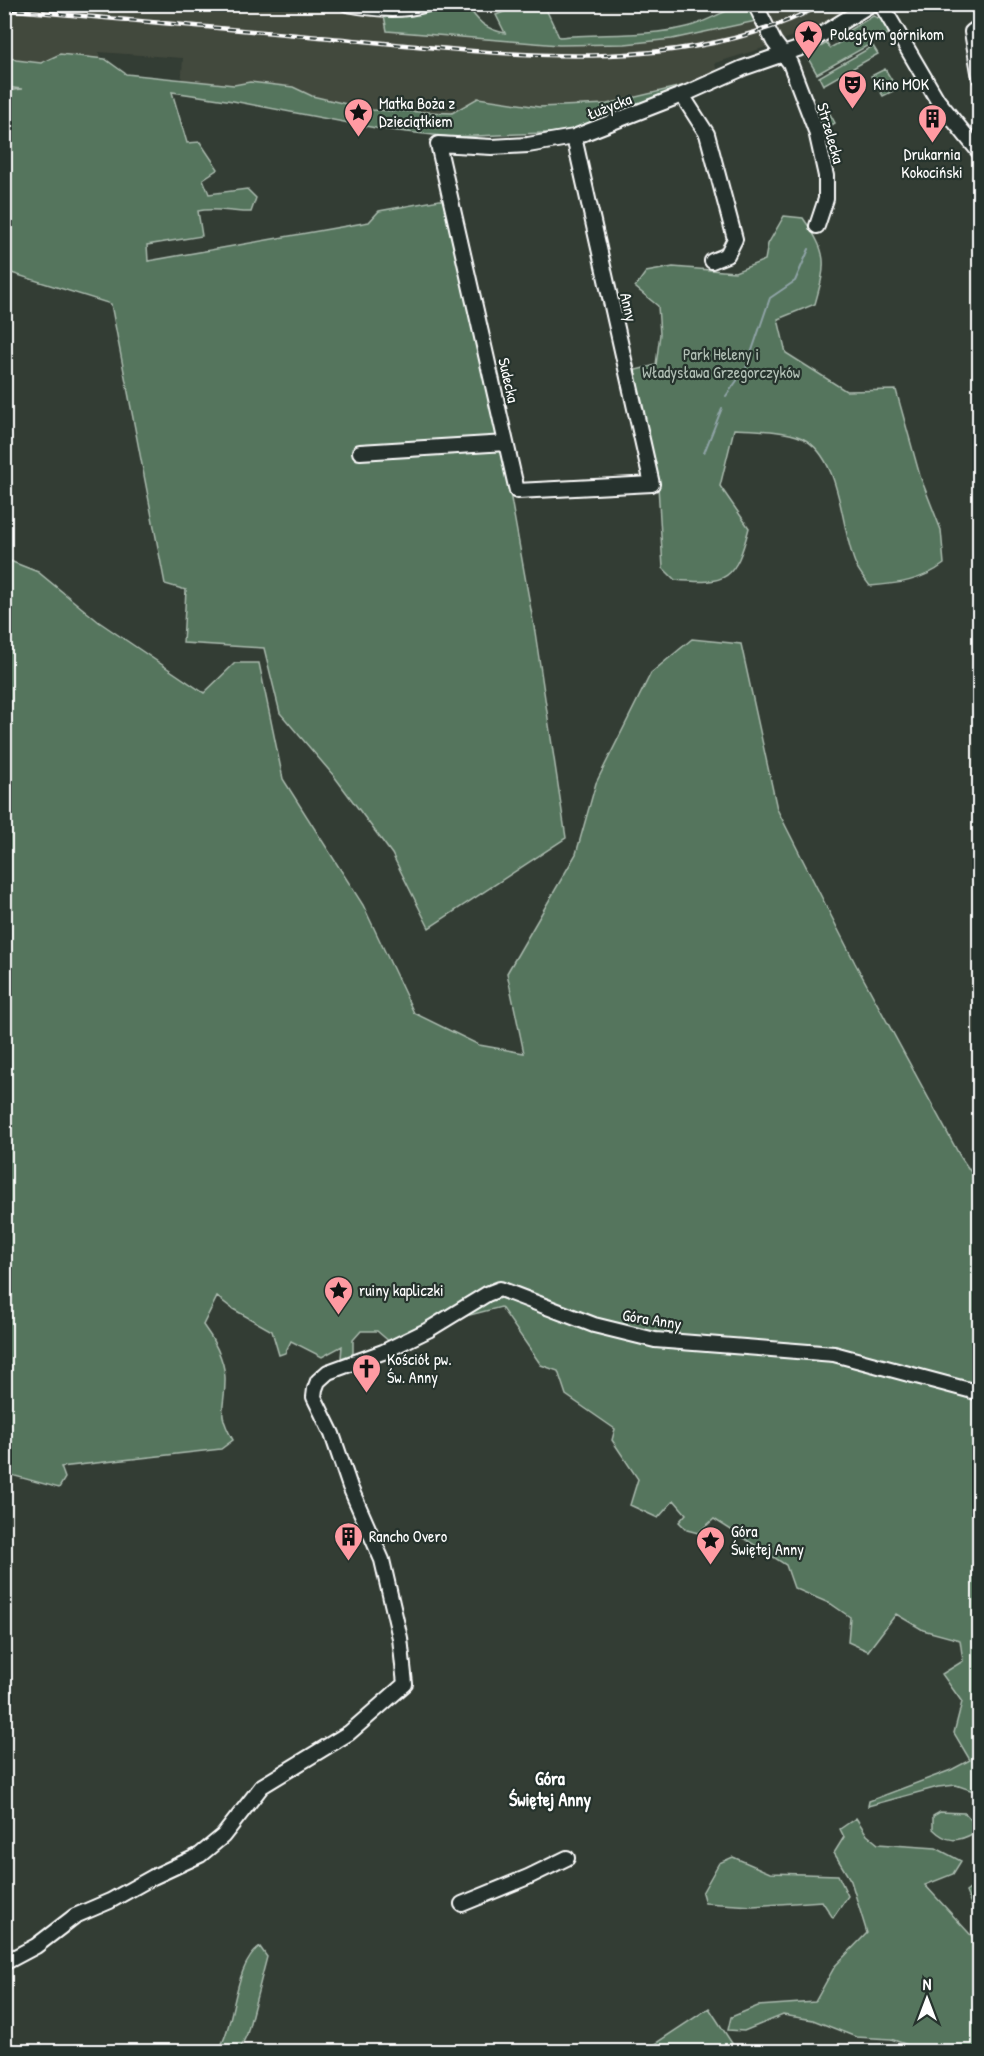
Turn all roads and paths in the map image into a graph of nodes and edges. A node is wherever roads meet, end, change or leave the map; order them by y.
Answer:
1 (347, 4) edge
2 (426, 4) edge
3 (756, 4) edge
4 (871, 4) edge
5 (881, 4) edge
6 (977, 27) edge
7 (783, 53) junction
8 (980, 78) edge
9 (682, 95) junction
10 (574, 137) junction
11 (438, 144) joint
12 (980, 153) edge
13 (818, 226) dead end
14 (712, 261) dead end
15 (506, 443) junction
16 (360, 452) dead end
17 (652, 484) joint
18 (980, 1393) edge
19 (567, 1858) dead end
20 (462, 1904) dead end
21 (4, 1963) edge

1 - 2 street
3 - 7 street, Strzelecka
4 - 7 street, Łużycka
5 - 12 street
6 - 8 street
7 - 9 street, Łużycka
7 - 13 street, Strzelecka
9 - 10 street, Łużycka
9 - 14 street
10 - 11 street, Łużycka
10 - 17 street, Anny
11 - 15 street, Sudecka
15 - 16 street
15 - 17 street, Sudecka
18 - 21 street, Góra Anny
19 - 20 street

